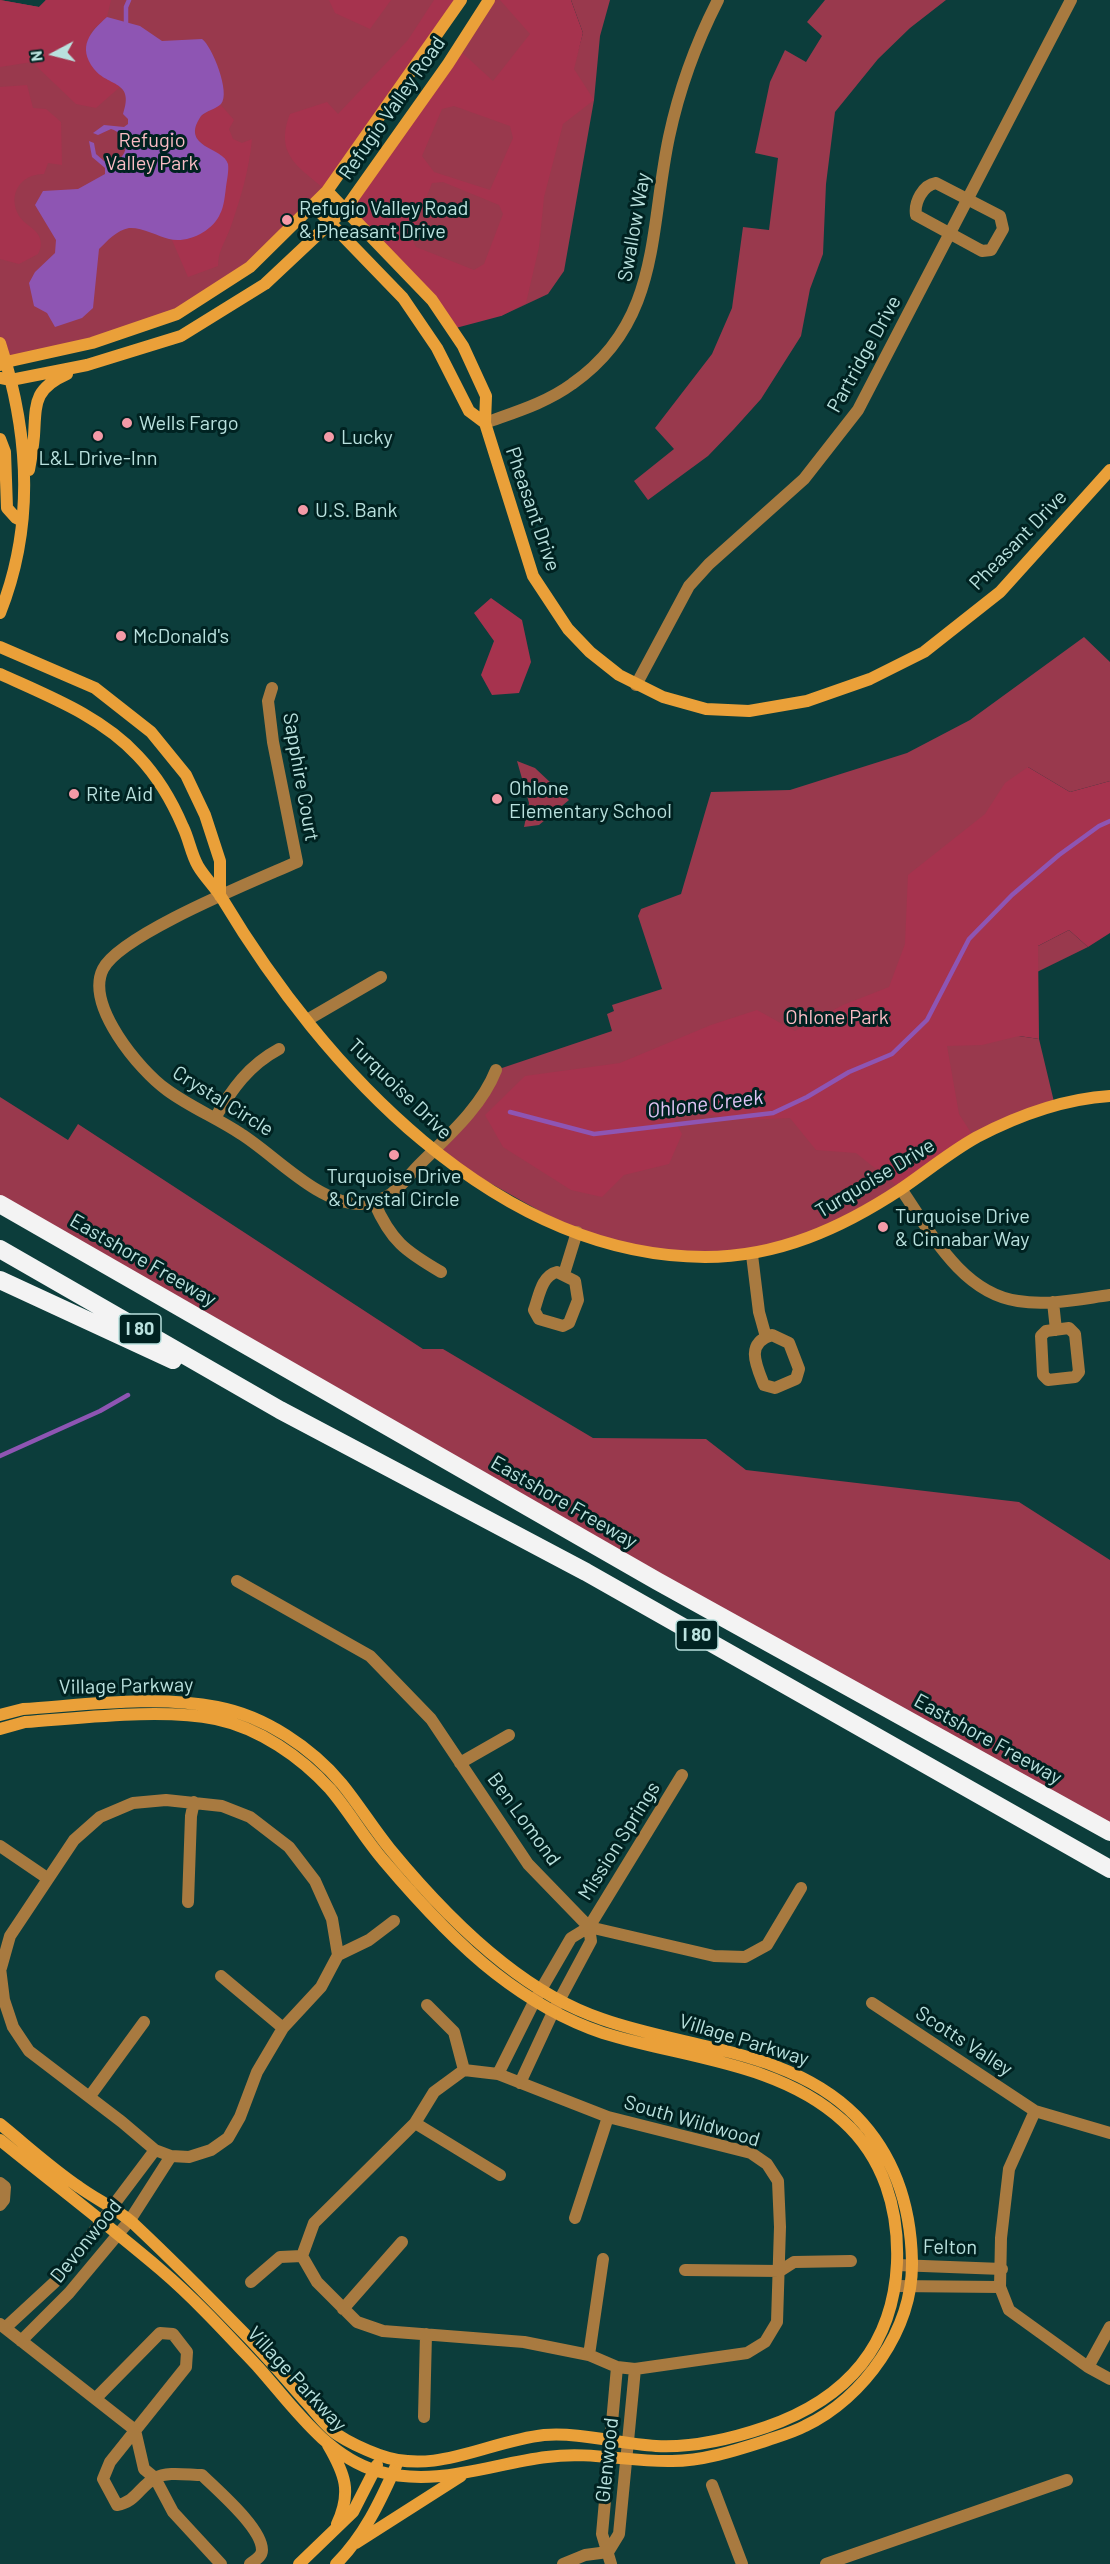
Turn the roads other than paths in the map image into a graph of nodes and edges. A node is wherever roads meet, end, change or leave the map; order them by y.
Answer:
1 (462, 0) edge
2 (489, 0) edge
3 (718, 0) edge
4 (1071, 0) edge
5 (327, 191) junction
6 (968, 199) junction
7 (314, 206) junction
8 (346, 208) junction
9 (332, 224) junction
10 (950, 235) junction
11 (0, 343) edge
12 (3, 363) edge
13 (87, 365) junction
14 (6, 379) edge
15 (485, 423) junction
16 (0, 439) edge
17 (1110, 470) edge
18 (25, 498) junction
19 (22, 521) junction
20 (0, 613) edge
21 (0, 646) edge
22 (0, 674) edge
23 (636, 685) junction
24 (272, 688) dead end
25 (220, 896) junction
26 (381, 977) dead end
27 (307, 1020) junction
28 (279, 1049) dead end
29 (496, 1070) dead end
30 (1110, 1096) edge
31 (215, 1118) junction
32 (433, 1151) junction
33 (901, 1189) junction
34 (374, 1202) junction
35 (0, 1204) edge
36 (577, 1232) junction
37 (0, 1249) edge
38 (752, 1255) junction
39 (441, 1272) dead end
40 (564, 1274) junction
41 (0, 1280) edge
42 (1110, 1295) edge
43 (1053, 1302) junction
44 (1056, 1330) junction
45 (766, 1337) junction
46 (280, 1410) junction
47 (237, 1581) dead end
48 (0, 1715) edge
49 (0, 1728) edge
50 (509, 1735) dead end
51 (460, 1763) junction
52 (682, 1775) dead end
53 (194, 1802) junction
54 (1110, 1832) edge
55 (0, 1846) edge
56 (1110, 1869) edge
57 (47, 1878) junction
58 (801, 1888) dead end
59 (188, 1902) dead end
60 (394, 1921) dead end
61 (589, 1927) junction
62 (338, 1955) junction
63 (1, 1968) edge
64 (220, 1976) dead end
65 (538, 1994) junction
66 (872, 2004) dead end
67 (427, 2005) dead end
68 (556, 2006) junction
69 (144, 2022) dead end
70 (283, 2028) junction
71 (464, 2070) junction
72 (498, 2074) junction
73 (520, 2083) junction
74 (90, 2096) junction
75 (1035, 2111) junction
76 (608, 2117) junction
77 (0, 2124) edge
78 (415, 2124) junction
79 (1110, 2133) edge
80 (0, 2140) edge
81 (155, 2150) junction
82 (171, 2156) junction
83 (500, 2175) dead end
84 (0, 2183) edge
85 (0, 2205) edge
86 (112, 2208) junction
87 (575, 2218) dead end
88 (130, 2220) junction
89 (102, 2223) junction
90 (116, 2235) junction
91 (402, 2242) dead end
92 (302, 2256) junction
93 (603, 2259) dead end
94 (851, 2261) dead end
95 (897, 2265) junction
96 (912, 2266) junction
97 (1002, 2269) junction
98 (685, 2270) dead end
99 (780, 2271) junction
100 (251, 2282) dead end
101 (895, 2286) junction
102 (911, 2287) junction
103 (1000, 2287) junction
104 (343, 2309) junction
105 (2, 2326) edge
106 (1110, 2327) edge
107 (426, 2334) junction
108 (21, 2341) junction
109 (589, 2355) junction
110 (618, 2367) junction
111 (1088, 2367) junction
112 (635, 2369) junction
113 (1110, 2379) edge
114 (96, 2398) junction
115 (424, 2417) dead end
116 (135, 2430) junction
117 (610, 2440) junction
118 (629, 2442) junction
119 (327, 2444) junction
120 (382, 2456) junction
121 (609, 2457) junction
122 (399, 2459) junction
123 (627, 2459) junction
124 (373, 2470) junction
125 (392, 2474) junction
126 (462, 2475) junction
127 (155, 2478) junction
128 (1067, 2480) dead end
129 (712, 2485) dead end
130 (332, 2535) junction
131 (356, 2543) junction
132 (610, 2558) edge
133 (222, 2564) edge
134 (250, 2564) edge
135 (299, 2564) edge
136 (336, 2564) edge
137 (563, 2564) edge
138 (742, 2564) edge
139 (826, 2564) edge

1 - 5 street, Refugio Valley Road
2 - 8 street, Refugio Valley Road
3 - 15 street, Swallow Way
4 - 6 street, Partridge Drive
5 - 7 street, Refugio Valley Road
5 - 8 street, Pheasant Drive
6 - 10 street, Partridge Drive
6 - 10 street
6 - 10 street
7 - 9 street, Pheasant Drive
7 - 12 street, Refugio Valley Road
8 - 9 street, Refugio Valley Road
8 - 15 street, Pheasant Drive
9 - 13 street, Refugio Valley Road
9 - 15 street, Pheasant Drive
10 - 23 street, Partridge Drive
11 - 12 street
12 - 14 street
13 - 14 street, Refugio Valley Road
13 - 18 street
14 - 18 street
15 - 23 street, Pheasant Drive
16 - 19 street
17 - 23 street, Pheasant Drive
18 - 19 street
19 - 20 street
21 - 25 street, Turquoise Drive
22 - 25 street, Turquoise Drive
24 - 25 street, Sapphire Court
25 - 27 street, Turquoise Drive
25 - 31 street, Crystal Circle
26 - 27 street
27 - 32 street, Turquoise Drive
28 - 31 street
29 - 32 street
30 - 33 street, Turquoise Drive
31 - 34 street, Crystal Circle
32 - 34 street
32 - 36 street, Turquoise Drive
33 - 38 street, Turquoise Drive
33 - 43 street
34 - 39 street
35 - 54 highway, Eastshore Freeway / I 80
36 - 38 street, Turquoise Drive
36 - 40 street
37 - 46 highway, I 80
38 - 45 street
40 - 40 street
41 - 46 highway
42 - 43 street
43 - 44 street
44 - 44 street
45 - 45 street
46 - 56 highway, I 80
47 - 51 street, Ben Lomond
48 - 65 street, Village Parkway
49 - 65 street, Village Parkway
50 - 51 street
51 - 61 street, Ben Lomond
52 - 61 street, Mission Springs
53 - 57 street
53 - 59 street
53 - 62 street
55 - 57 street
57 - 63 street
58 - 61 street
60 - 62 street
61 - 65 street, Mission Springs
61 - 68 street, Mission Springs
62 - 70 street
63 - 74 street
64 - 70 street
65 - 68 street, Village Parkway
65 - 72 street, Mission Springs
66 - 75 street, Scotts Valley
67 - 71 street
68 - 73 street, Mission Springs
68 - 95 street, Village Parkway
68 - 96 street, Village Parkway
69 - 74 street
70 - 82 street
71 - 72 street, South Wildwood
71 - 78 street
72 - 73 street, South Wildwood
73 - 76 street, South Wildwood
74 - 81 street
75 - 79 street, Scotts Valley
75 - 97 street
76 - 87 street
76 - 99 street, South Wildwood
77 - 86 street, Village Parkway
78 - 83 street
78 - 92 street
80 - 89 street, Village Parkway
81 - 82 street
81 - 86 street, Devonwood
82 - 88 street, Devonwood
84 - 85 street
86 - 88 street, Village Parkway
86 - 89 street, Devonwood
88 - 90 street, Devonwood
88 - 120 street, Village Parkway
89 - 90 street, Village Parkway
89 - 105 street, Devonwood
90 - 108 street, Devonwood
90 - 119 street, Village Parkway
91 - 104 street
92 - 100 street
92 - 104 street, South Wildwood
93 - 109 street
94 - 99 street
95 - 96 street, Felton
95 - 101 street, Village Parkway
96 - 97 street, Felton
96 - 102 street, Village Parkway
97 - 103 street
98 - 99 street
99 - 112 street, South Wildwood
101 - 102 street, Felton
101 - 118 street, Village Parkway
102 - 103 street, Felton
102 - 123 street, Village Parkway
103 - 111 street
104 - 107 street, South Wildwood
105 - 108 street, Devonwood
106 - 111 street
107 - 109 street, South Wildwood
107 - 115 street
108 - 114 street, Devonwood
109 - 110 street, South Wildwood
110 - 112 street, South Wildwood
110 - 117 street, Glenwood
111 - 113 street
112 - 118 street, Glenwood
114 - 116 street, Devonwood
114 - 116 street
116 - 127 street
116 - 127 street
117 - 118 street, Village Parkway
117 - 121 street, Glenwood
117 - 122 street, Village Parkway
118 - 123 street, Glenwood
119 - 124 street, Village Parkway
119 - 130 street
120 - 122 street, Village Parkway
120 - 124 street
121 - 123 street, Village Parkway
121 - 126 street, Village Parkway
121 - 132 street, Glenwood
122 - 125 street
123 - 132 street, Glenwood
124 - 125 street, Village Parkway
124 - 130 street
125 - 126 street, Village Parkway
125 - 131 street
126 - 131 street
127 - 133 street
127 - 134 street
128 - 139 street
129 - 138 street
130 - 135 street
131 - 136 street
132 - 137 street

